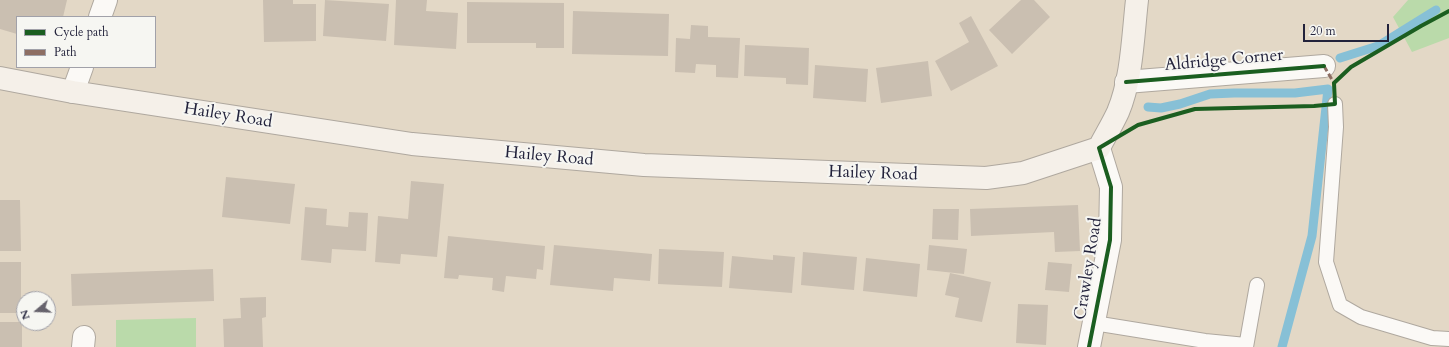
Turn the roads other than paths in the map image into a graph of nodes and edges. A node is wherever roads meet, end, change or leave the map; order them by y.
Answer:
1 (106, 0) edge
2 (1137, 0) edge
3 (100, 16) edge
4 (1324, 66) dead end
5 (82, 68) edge
6 (0, 78) edge
7 (1126, 82) junction
8 (73, 92) junction
9 (1335, 104) dead end
10 (1099, 148) junction
11 (1257, 284) dead end
12 (1094, 323) junction
13 (1449, 339) edge
14 (1246, 346) edge
15 (1089, 347) edge

1 - 3 street
2 - 7 main road
4 - 7 street, Aldridge Corner
5 - 8 street
6 - 8 main road, Hailey Road
7 - 10 main road
8 - 10 main road, Hailey Road
9 - 13 lane
10 - 12 street, Crawley Road
11 - 14 lane
12 - 14 lane
12 - 15 street, Crawley Road

